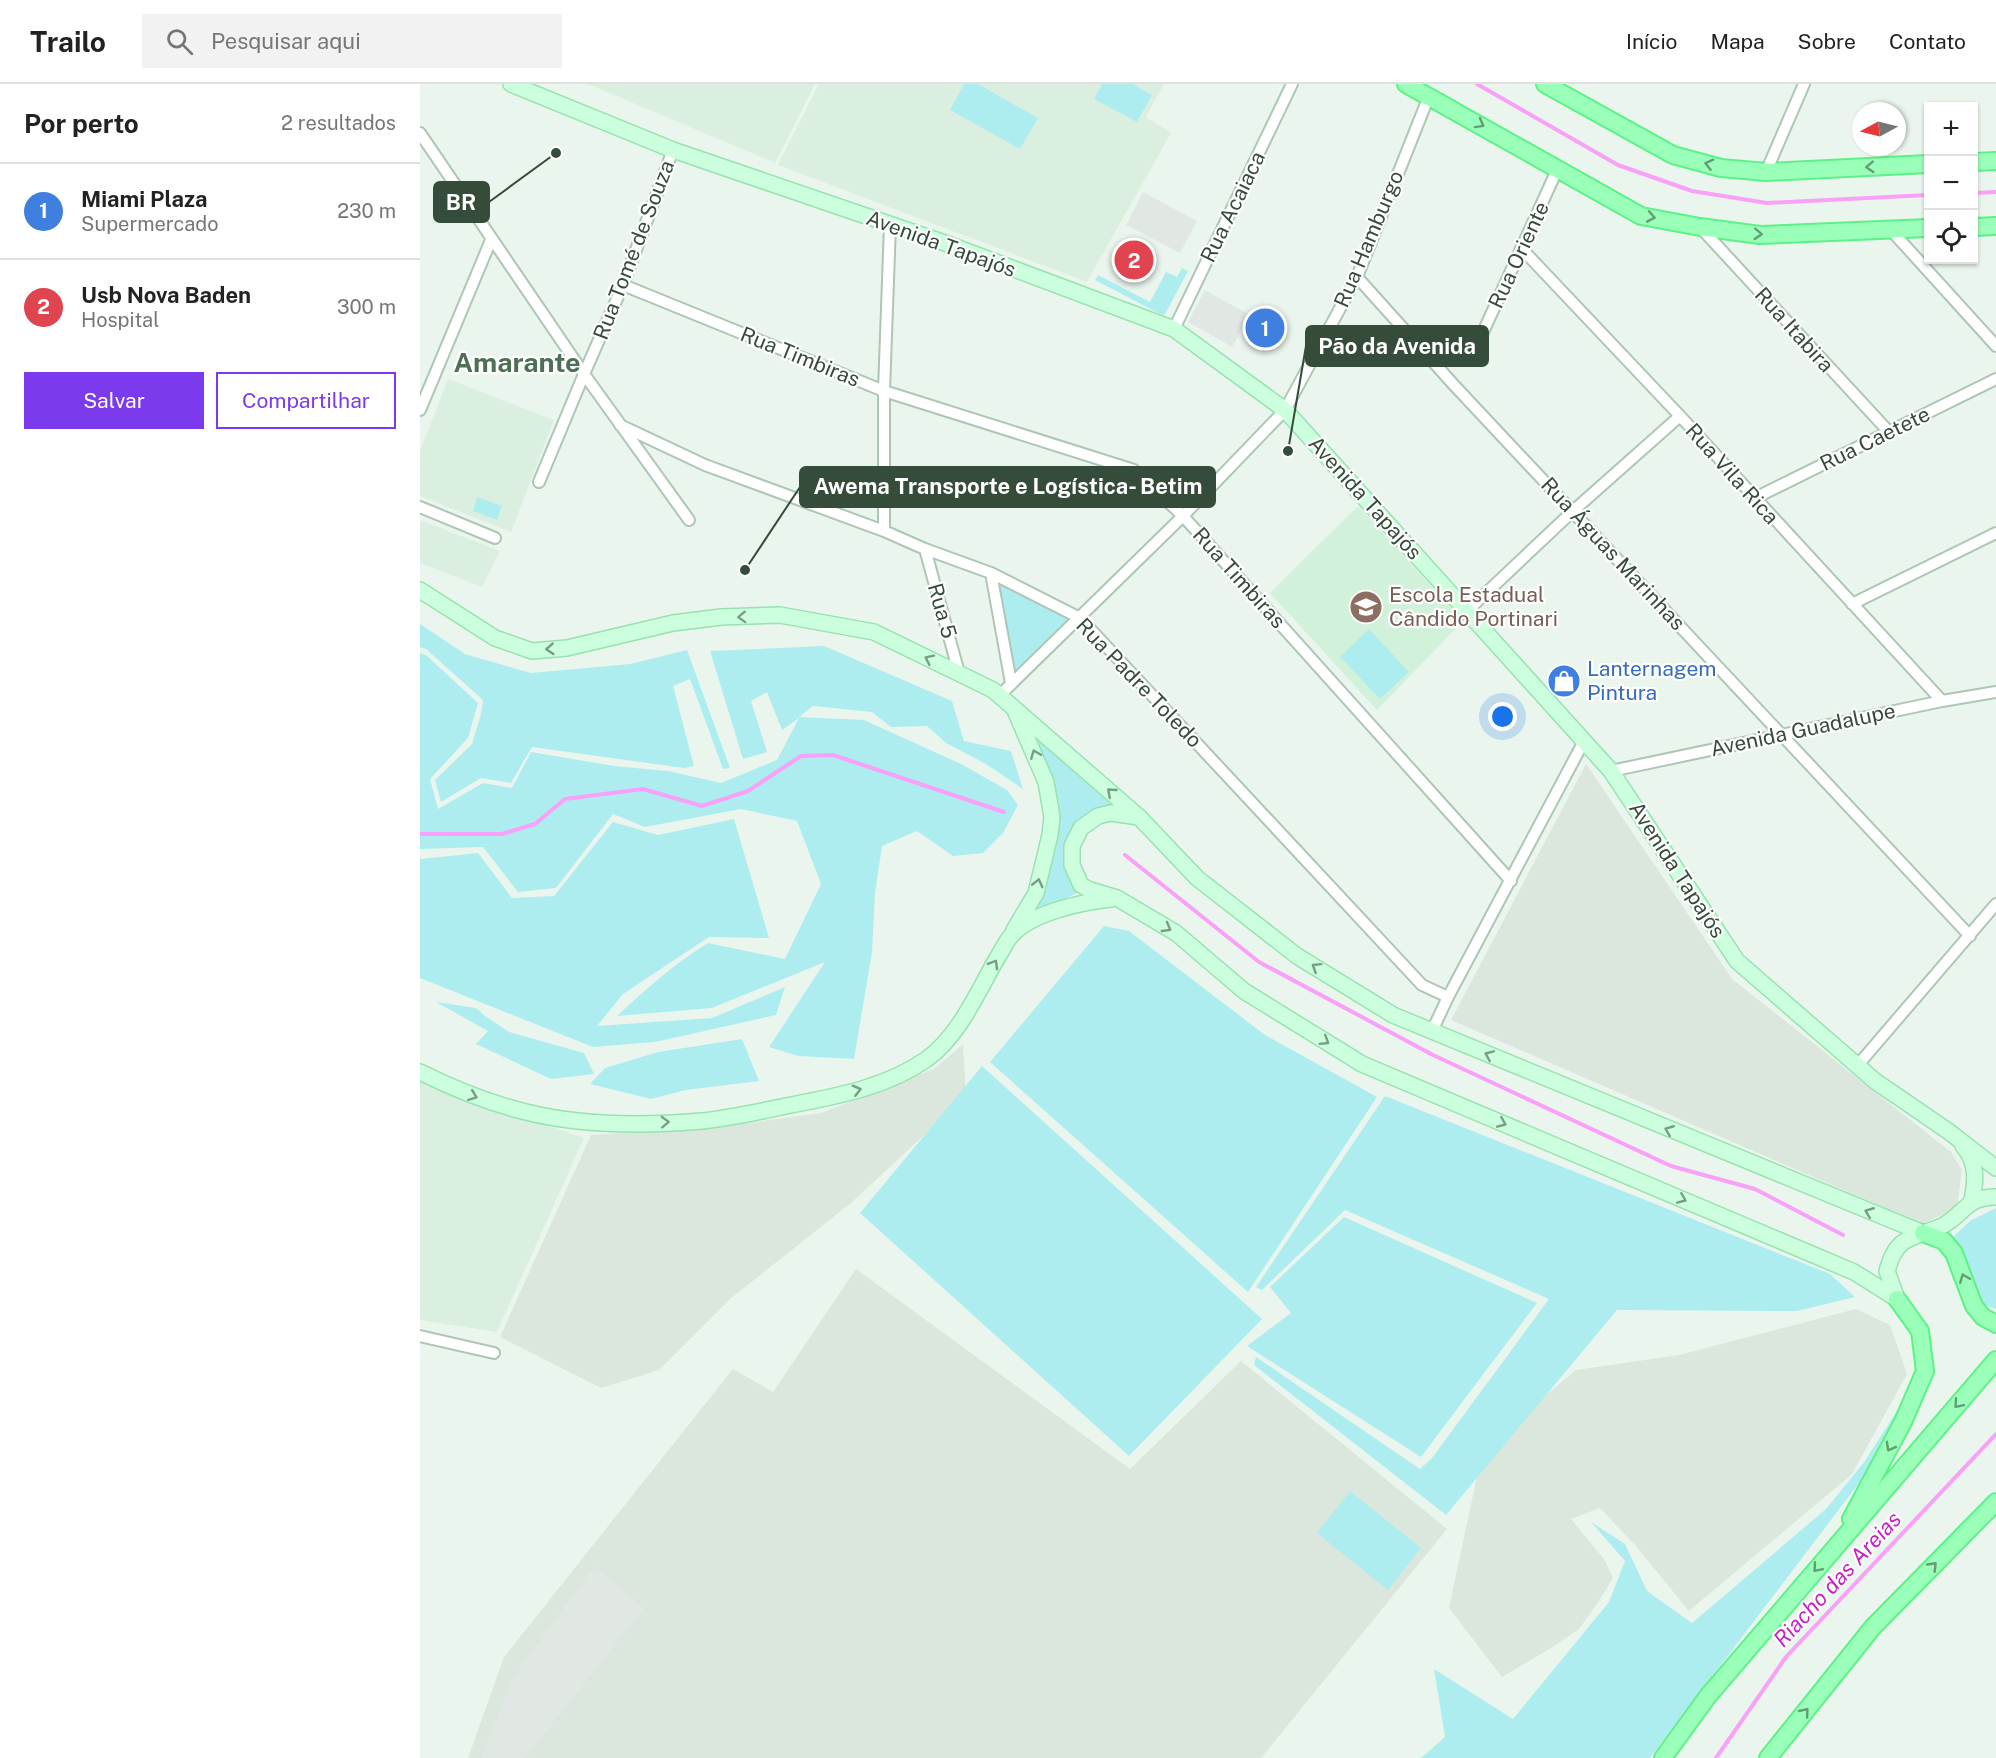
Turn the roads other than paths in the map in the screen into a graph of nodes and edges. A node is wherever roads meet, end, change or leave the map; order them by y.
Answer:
1 (511, 84) edge
2 (1292, 84) edge
3 (1406, 84) edge
4 (1545, 84) edge
5 (1804, 84) edge
6 (1429, 96) junction
7 (420, 133) edge
8 (673, 150) junction
9 (1996, 161) edge
10 (1978, 162) edge
11 (1924, 164) edge
12 (1558, 168) junction
13 (1766, 172) junction
14 (890, 225) junction
15 (1996, 226) edge
16 (1700, 227) junction
17 (1978, 227) edge
18 (1924, 228) edge
19 (1890, 229) junction
20 (491, 240) junction
21 (1521, 248) junction
22 (1357, 276) junction
23 (623, 285) junction
24 (1174, 329) junction
25 (1479, 341) dead end
26 (1996, 346) edge
27 (584, 374) junction
28 (1996, 379) edge
29 (884, 391) junction
30 (420, 410) edge
31 (1285, 410) junction
32 (1680, 416) junction
33 (620, 425) junction
34 (1889, 432) junction
35 (539, 482) dead end
36 (1755, 498) junction
37 (420, 507) edge
38 (1573, 511) junction
39 (1183, 516) junction
40 (688, 520) dead end
41 (884, 531) junction
42 (1996, 533) edge
43 (495, 538) dead end
44 (925, 549) junction
45 (991, 573) junction
46 (420, 590) edge
47 (1852, 604) junction
48 (1467, 611) junction
49 (1080, 618) junction
50 (959, 673) junction
51 (1011, 683) junction
52 (1996, 692) edge
53 (1000, 695) junction
54 (1942, 701) junction
55 (1014, 708) junction
56 (1782, 735) junction
57 (1584, 741) junction
58 (1611, 771) junction
59 (1139, 817) junction
60 (1510, 881) junction
61 (1117, 898) junction
62 (1996, 904) edge
63 (1011, 935) junction
64 (1970, 936) junction
65 (1448, 997) junction
66 (1432, 1031) junction
67 (1857, 1066) junction
68 (420, 1072) edge
69 (1948, 1131) junction
70 (1996, 1168) edge
71 (1996, 1197) edge
72 (1971, 1203) junction
73 (1923, 1233) junction
74 (1897, 1299) junction
75 (1996, 1323) edge
76 (420, 1336) edge
77 (495, 1353) dead end
78 (1996, 1360) edge
79 (1996, 1502) edge
80 (1834, 1548) junction
81 (1708, 1696) junction
82 (1663, 1758) edge
83 (1676, 1758) edge
84 (1768, 1758) edge

1 - 8 main road, Avenida Tapajós
2 - 24 street, Rua Acaiaca
3 - 6 main road
13 -> 4 main road
5 - 13 street
6 -> 12 main road
6 - 22 street, Rua Hamburgo
7 - 20 street
8 - 14 main road, Avenida Tapajós
8 - 23 street, Rua Tomé de Souza
9 - 10 main road
11 -> 13 main road
12 -> 16 main road
12 - 21 street, Rua Oriente
14 - 24 main road, Avenida Tapajós
14 - 29 street
15 - 17 main road
16 -> 19 main road
16 - 34 street, Rua Itabira
18 - 19 main road
19 - 26 street
20 - 27 street
20 - 30 street
21 - 25 street, Rua Oriente
21 - 32 street, Rua Vila Rica
22 - 31 street, Rua Hamburgo
22 - 38 street, Rua Águas Marinhas
23 - 27 street, Rua Tomé de Souza
23 - 29 street, Rua Timbiras
24 - 31 main road, Avenida Tapajós
27 - 33 street
27 - 35 street, Rua Tomé de Souza
28 - 34 street, Rua Caetete
29 - 39 street, Rua Timbiras
29 - 41 street
31 - 39 street, Rua Hamburgo
31 - 48 main road, Avenida Tapajós
32 - 36 street, Rua Vila Rica
32 - 38 street
33 - 40 street
33 - 41 street, Rua Padre Toledo
34 - 36 street, Rua Caetete
36 - 47 street, Rua Vila Rica
37 - 43 street
38 - 48 street
38 - 56 street, Rua Águas Marinhas
39 - 49 street, Rua Hamburgo
39 - 60 street, Rua Timbiras
41 - 44 street, Rua Padre Toledo
42 - 47 street
44 - 45 street, Rua Padre Toledo
44 - 50 street, Rua 5
45 - 49 street, Rua Padre Toledo
45 - 51 street
50 -> 46 main road
47 - 54 street, Rua Vila Rica
48 - 57 main road, Avenida Tapajós
49 - 51 street, Rua Hamburgo
49 - 65 street, Rua Padre Toledo
50 - 53 main road
51 - 53 street, Rua Hamburgo
52 - 54 street, Avenida Guadalupe
53 - 55 main road
54 - 56 street, Avenida Guadalupe
59 -> 55 main road
63 -> 55 main road
56 - 58 street, Avenida Guadalupe
56 - 64 street, Rua Águas Marinhas
57 - 58 main road, Avenida Tapajós
57 - 60 street
58 - 67 main road, Avenida Tapajós
59 - 61 main road
66 -> 59 main road
60 - 65 street
61 - 63 main road
61 -> 74 main road
62 - 64 street
68 -> 63 main road
64 - 67 street
65 - 66 street
73 -> 66 main road
67 - 69 main road, Avenida Tapajós
69 - 70 main road, Avenida Tapajós
69 - 72 main road
71 - 72 main road
72 - 73 main road
73 - 74 main road
75 -> 73 main road
74 -> 80 main road
76 - 77 street
78 -> 80 main road
84 -> 79 main road
80 -> 81 main road
81 - 82 main road
81 - 83 main road

